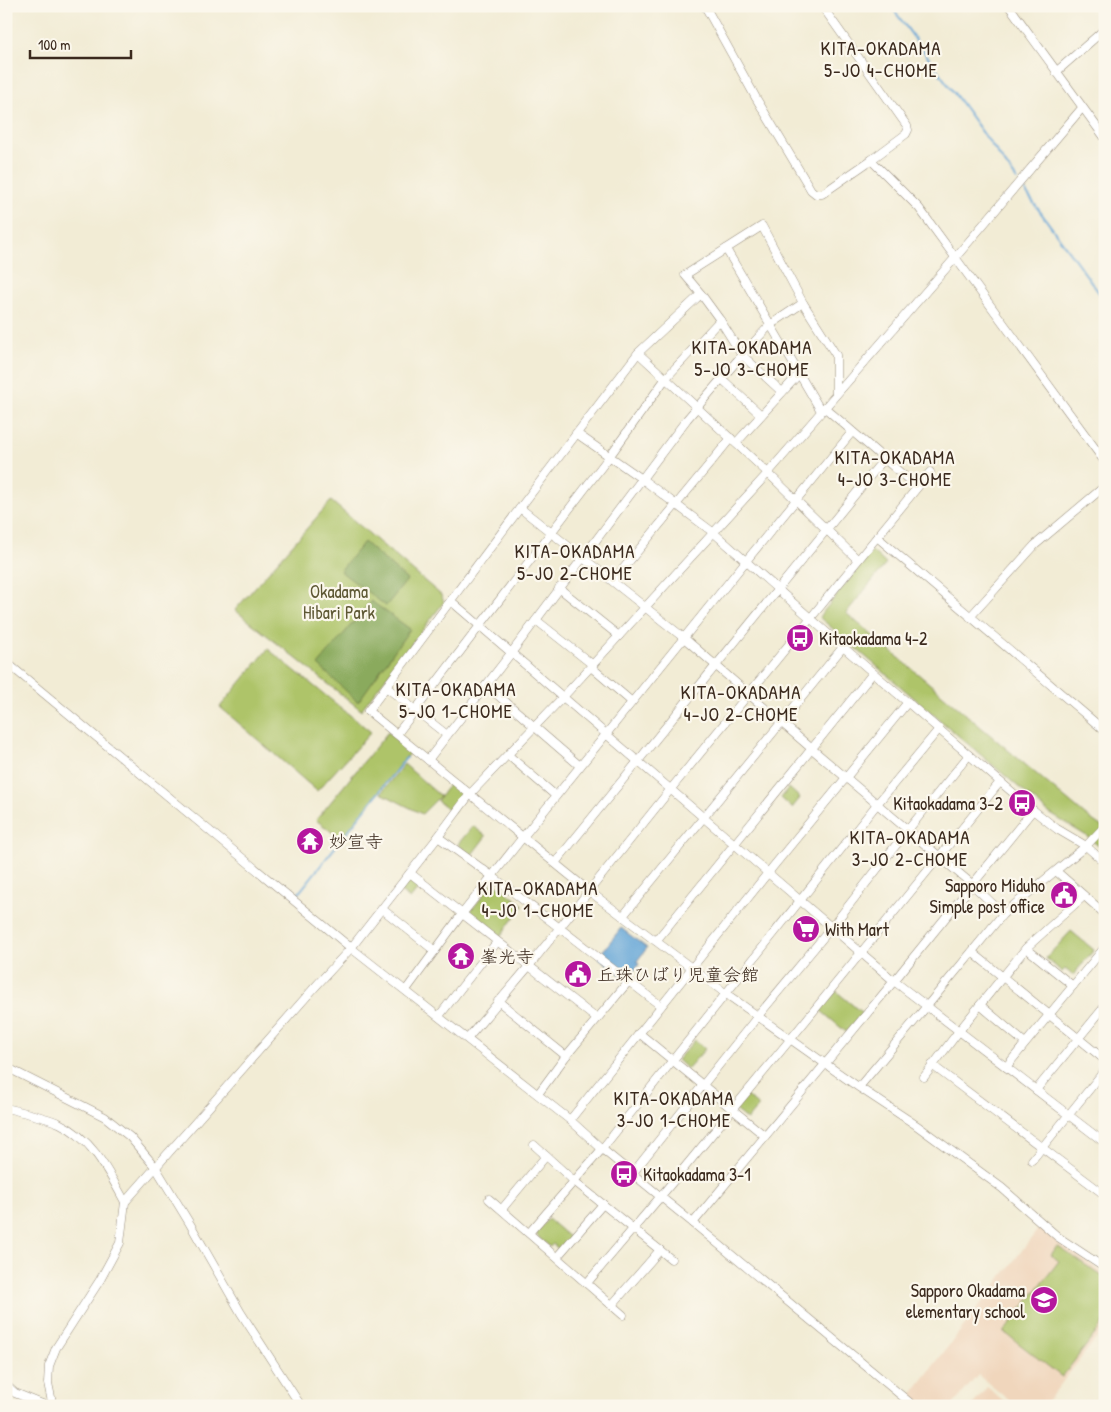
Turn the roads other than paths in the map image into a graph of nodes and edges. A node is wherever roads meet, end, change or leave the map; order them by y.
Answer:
1 (704, 6) edge
2 (822, 6) edge
3 (1008, 6) edge
4 (1105, 29) edge
5 (1056, 72) junction
6 (1082, 108) junction
7 (1105, 138) edge
8 (871, 160) junction
9 (726, 249) junction
10 (955, 258) junction
11 (702, 294) junction
12 (803, 303) junction
13 (720, 320) junction
14 (770, 325) junction
15 (638, 353) junction
16 (742, 354) junction
17 (799, 374) junction
18 (666, 378) junction
19 (722, 378) junction
20 (782, 392) junction
21 (836, 394) junction
22 (697, 407) junction
23 (822, 409) junction
24 (762, 415) junction
25 (852, 432) junction
26 (576, 433) junction
27 (733, 440) junction
28 (609, 457) junction
29 (884, 459) junction
30 (1105, 462) edge
31 (930, 472) dead end
32 (768, 473) junction
33 (642, 479) junction
34 (1105, 486) edge
35 (917, 487) junction
36 (796, 500) junction
37 (676, 506) junction
38 (520, 508) junction
39 (826, 529) junction
40 (551, 532) junction
41 (714, 533) junction
42 (877, 538) junction
43 (583, 558) junction
44 (858, 560) junction
45 (746, 561) junction
46 (613, 582) junction
47 (559, 588) junction
48 (777, 588) junction
49 (451, 601) junction
50 (646, 607) junction
51 (970, 617) junction
52 (811, 619) junction
53 (536, 620) junction
54 (480, 626) junction
55 (619, 636) junction
56 (684, 638) junction
57 (843, 647) junction
58 (512, 652) junction
59 (6, 662) edge
60 (592, 666) junction
61 (715, 666) junction
62 (873, 673) junction
63 (486, 685) junction
64 (386, 687) junction
65 (748, 695) junction
66 (563, 697) junction
67 (632, 702) junction
68 (908, 702) junction
69 (415, 710) junction
70 (782, 722) junction
71 (536, 727) junction
72 (939, 729) junction
73 (1105, 731) edge
74 (397, 734) junction
75 (606, 734) junction
76 (447, 735) junction
77 (812, 749) junction
78 (508, 755) junction
79 (969, 755) junction
80 (428, 760) junction
81 (638, 762) junction
82 (580, 766) junction
83 (846, 777) junction
84 (1000, 782) junction
85 (670, 790) junction
86 (470, 794) junction
87 (556, 796) junction
88 (877, 804) junction
89 (1033, 810) junction
90 (703, 818) junction
91 (1105, 826) edge
92 (907, 831) junction
93 (438, 837) junction
94 (523, 837) junction
95 (734, 845) junction
96 (1086, 846) junction
97 (938, 856) junction
98 (555, 863) junction
99 (1105, 863) edge
100 (1056, 870) junction
101 (410, 873) junction
102 (767, 874) junction
103 (492, 876) junction
104 (973, 885) junction
105 (589, 891) junction
106 (1084, 896) junction
107 (800, 902) junction
108 (382, 909) junction
109 (462, 914) junction
110 (1002, 914) junction
111 (1105, 914) edge
112 (623, 916) junction
113 (559, 928) junction
114 (831, 928) junction
115 (656, 941) junction
116 (497, 942) junction
117 (1105, 947) edge
118 (351, 948) junction
119 (1026, 948) junction
120 (434, 952) junction
121 (972, 952) junction
122 (861, 953) junction
123 (529, 966) junction
124 (692, 968) junction
125 (1002, 978) junction
126 (894, 981) junction
127 (628, 982) junction
128 (1072, 986) junction
129 (406, 990) junction
130 (725, 992) junction
131 (498, 1002) junction
132 (980, 1005) junction
133 (661, 1006) junction
134 (927, 1006) junction
135 (1105, 1006) edge
136 (1048, 1015) junction
137 (439, 1016) junction
138 (758, 1016) junction
139 (597, 1019) junction
140 (958, 1031) junction
141 (639, 1033) junction
142 (468, 1038) junction
143 (791, 1038) junction
144 (1078, 1039) junction
145 (1026, 1043) junction
146 (566, 1056) junction
147 (672, 1060) junction
148 (1105, 1060) edge
149 (826, 1064) junction
150 (932, 1065) junction
151 (6, 1067) edge
152 (1006, 1067) junction
153 (1105, 1070) edge
154 (924, 1077) dead end
155 (702, 1086) junction
156 (858, 1087) junction
157 (1036, 1090) junction
158 (538, 1094) junction
159 (6, 1108) edge
160 (731, 1110) junction
161 (1068, 1115) junction
162 (570, 1120) junction
163 (765, 1136) junction
164 (1104, 1140) edge
165 (534, 1145) dead end
166 (1042, 1147) junction
167 (602, 1149) junction
168 (546, 1156) junction
169 (1032, 1160) dead end
170 (156, 1168) junction
171 (632, 1174) junction
172 (574, 1181) junction
173 (1105, 1195) edge
174 (661, 1196) junction
175 (489, 1199) dead end
176 (126, 1202) junction
177 (603, 1204) junction
178 (502, 1209) junction
179 (693, 1223) junction
180 (633, 1229) junction
181 (529, 1233) junction
182 (660, 1250) junction
183 (557, 1257) junction
184 (671, 1259) dead end
185 (1105, 1268) edge
186 (587, 1283) junction
187 (612, 1305) junction
188 (623, 1315) dead end
189 (6, 1385) edge
190 (47, 1406) edge
191 (54, 1406) edge
192 (301, 1406) edge
193 (914, 1406) edge

1 - 8 street
2 - 8 street
3 - 5 street
4 - 5 street
5 - 6 street
6 - 7 street
6 - 10 street
8 - 10 street
9 - 11 street
9 - 12 street
9 - 14 street
10 - 21 street
10 - 30 street
11 - 13 street
11 - 15 street
12 - 14 street
12 - 21 street
13 - 16 street
13 - 18 street
14 - 16 street
14 - 17 street
15 - 18 street
15 - 26 street
16 - 19 street
16 - 20 street
17 - 20 street
17 - 23 street
18 - 22 street
18 - 28 street
19 - 22 street
19 - 24 street
20 - 24 street
21 - 23 street
22 - 27 street
22 - 33 street
23 - 25 street
23 - 32 street
24 - 27 street
25 - 29 street
25 - 36 street
26 - 28 street
26 - 38 street
27 - 32 street
27 - 37 street
28 - 33 street
28 - 40 street
29 - 35 street
29 - 39 street
31 - 35 street
32 - 36 street
32 - 41 street
33 - 37 street
33 - 43 street
34 - 51 street
35 - 42 street
36 - 39 street
36 - 45 street
37 - 41 street
37 - 46 street
38 - 40 street
38 - 49 street
39 - 44 street
39 - 48 street
40 - 43 street
40 - 54 street
41 - 45 street
41 - 50 street
42 - 44 street
42 - 51 street
43 - 46 street
43 - 47 street
44 - 52 street
45 - 48 street
45 - 56 street
46 - 50 street
47 - 53 street
47 - 55 street
48 - 52 street
48 - 61 street
49 - 54 street
49 - 64 street
50 - 55 street
50 - 56 street
51 - 73 street
52 - 57 street
52 - 65 street
53 - 58 street
53 - 60 street
54 - 58 street
54 - 69 street
55 - 60 street
56 - 61 street
56 - 67 street
57 - 62 street
57 - 70 street
58 - 63 street
58 - 66 street
59 - 118 street
60 - 66 street
60 - 67 street
61 - 65 street
61 - 81 street
62 - 68 street
62 - 77 street
63 - 71 street
63 - 76 street
64 - 69 street
64 - 74 street
65 - 70 street
65 - 85 street
66 - 71 street
66 - 75 street
67 - 75 street
68 - 72 street
68 - 83 street
69 - 74 street
69 - 76 street
70 - 77 street
70 - 90 street
71 - 78 street
71 - 82 street
72 - 79 street
72 - 88 street
74 - 80 street
75 - 81 street
75 - 82 street
76 - 80 street
77 - 83 street
77 - 95 street
78 - 86 street
78 - 87 street
79 - 84 street
79 - 92 street
80 - 86 street
81 - 85 street
81 - 98 street
82 - 87 street
83 - 88 street
83 - 102 street
84 - 89 street
84 - 97 street
85 - 90 street
85 - 105 street
86 - 93 street
86 - 94 street
87 - 94 street
88 - 92 street
88 - 107 street
89 - 96 street
89 - 104 street
90 - 95 street
90 - 112 street
91 - 96 street
92 - 97 street
92 - 114 street
93 - 101 street
93 - 103 street
94 - 98 street
94 - 103 street
95 - 102 street
95 - 115 street
96 - 99 street
96 - 100 street
97 - 104 street
97 - 122 street
98 - 105 street
100 - 106 street
100 - 110 street
101 - 108 street
101 - 109 street
102 - 107 street
102 - 124 street
103 - 109 street
103 - 113 street
104 - 110 street
104 - 126 street
105 - 112 street
105 - 113 street
106 - 111 street
106 - 119 street
107 - 114 street
107 - 130 street
108 - 118 street
108 - 120 street
109 - 116 street
109 - 120 street
110 - 121 street
112 - 115 street
113 - 123 street
113 - 127 street
114 - 122 street
114 - 138 street
115 - 124 street
116 - 123 street
116 - 137 street
117 - 128 street
118 - 129 street
118 - 170 street
119 - 125 street
119 - 128 street
120 - 129 street
121 - 125 street
121 - 134 street
122 - 126 street
122 - 143 street
123 - 131 street
123 - 139 street
124 - 130 street
124 - 133 street
125 - 132 street
125 - 136 street
126 - 134 street
126 - 149 street
127 - 133 street
127 - 139 street
128 - 136 street
129 - 137 street
130 - 138 street
130 - 147 street
131 - 142 street
131 - 146 street
132 - 140 street
132 - 145 street
133 - 141 street
134 - 140 street
134 - 156 street
135 - 144 street
136 - 144 street
136 - 145 street
137 - 142 street
138 - 143 street
138 - 155 street
139 - 146 street
140 - 150 street
140 - 152 street
141 - 147 street
141 - 162 street
142 - 158 street
143 - 149 street
143 - 160 street
144 - 148 street
144 - 157 street
145 - 152 street
146 - 158 street
147 - 155 street
147 - 167 street
149 - 156 street
149 - 163 street
150 - 154 street
150 - 166 street
151 - 170 street
152 - 157 street
153 - 161 street
155 - 160 street
155 - 171 street
156 - 185 street
157 - 161 street
158 - 162 street
159 - 176 street
160 - 163 street
160 - 174 street
161 - 164 street
161 - 166 street
162 - 167 street
163 - 179 street
165 - 168 street
166 - 169 street
166 - 173 street
167 - 171 street
167 - 172 street
168 - 172 street
168 - 178 street
170 - 176 street
170 - 192 street
171 - 174 street
172 - 177 street
172 - 181 street
174 - 179 street
174 - 180 street
175 - 178 street
176 - 191 street
177 - 180 street
177 - 183 street
178 - 181 street
179 - 193 street
180 - 182 street
180 - 186 street
181 - 183 street
182 - 184 street
182 - 187 street
183 - 186 street
186 - 187 street
187 - 188 street
189 - 190 street

